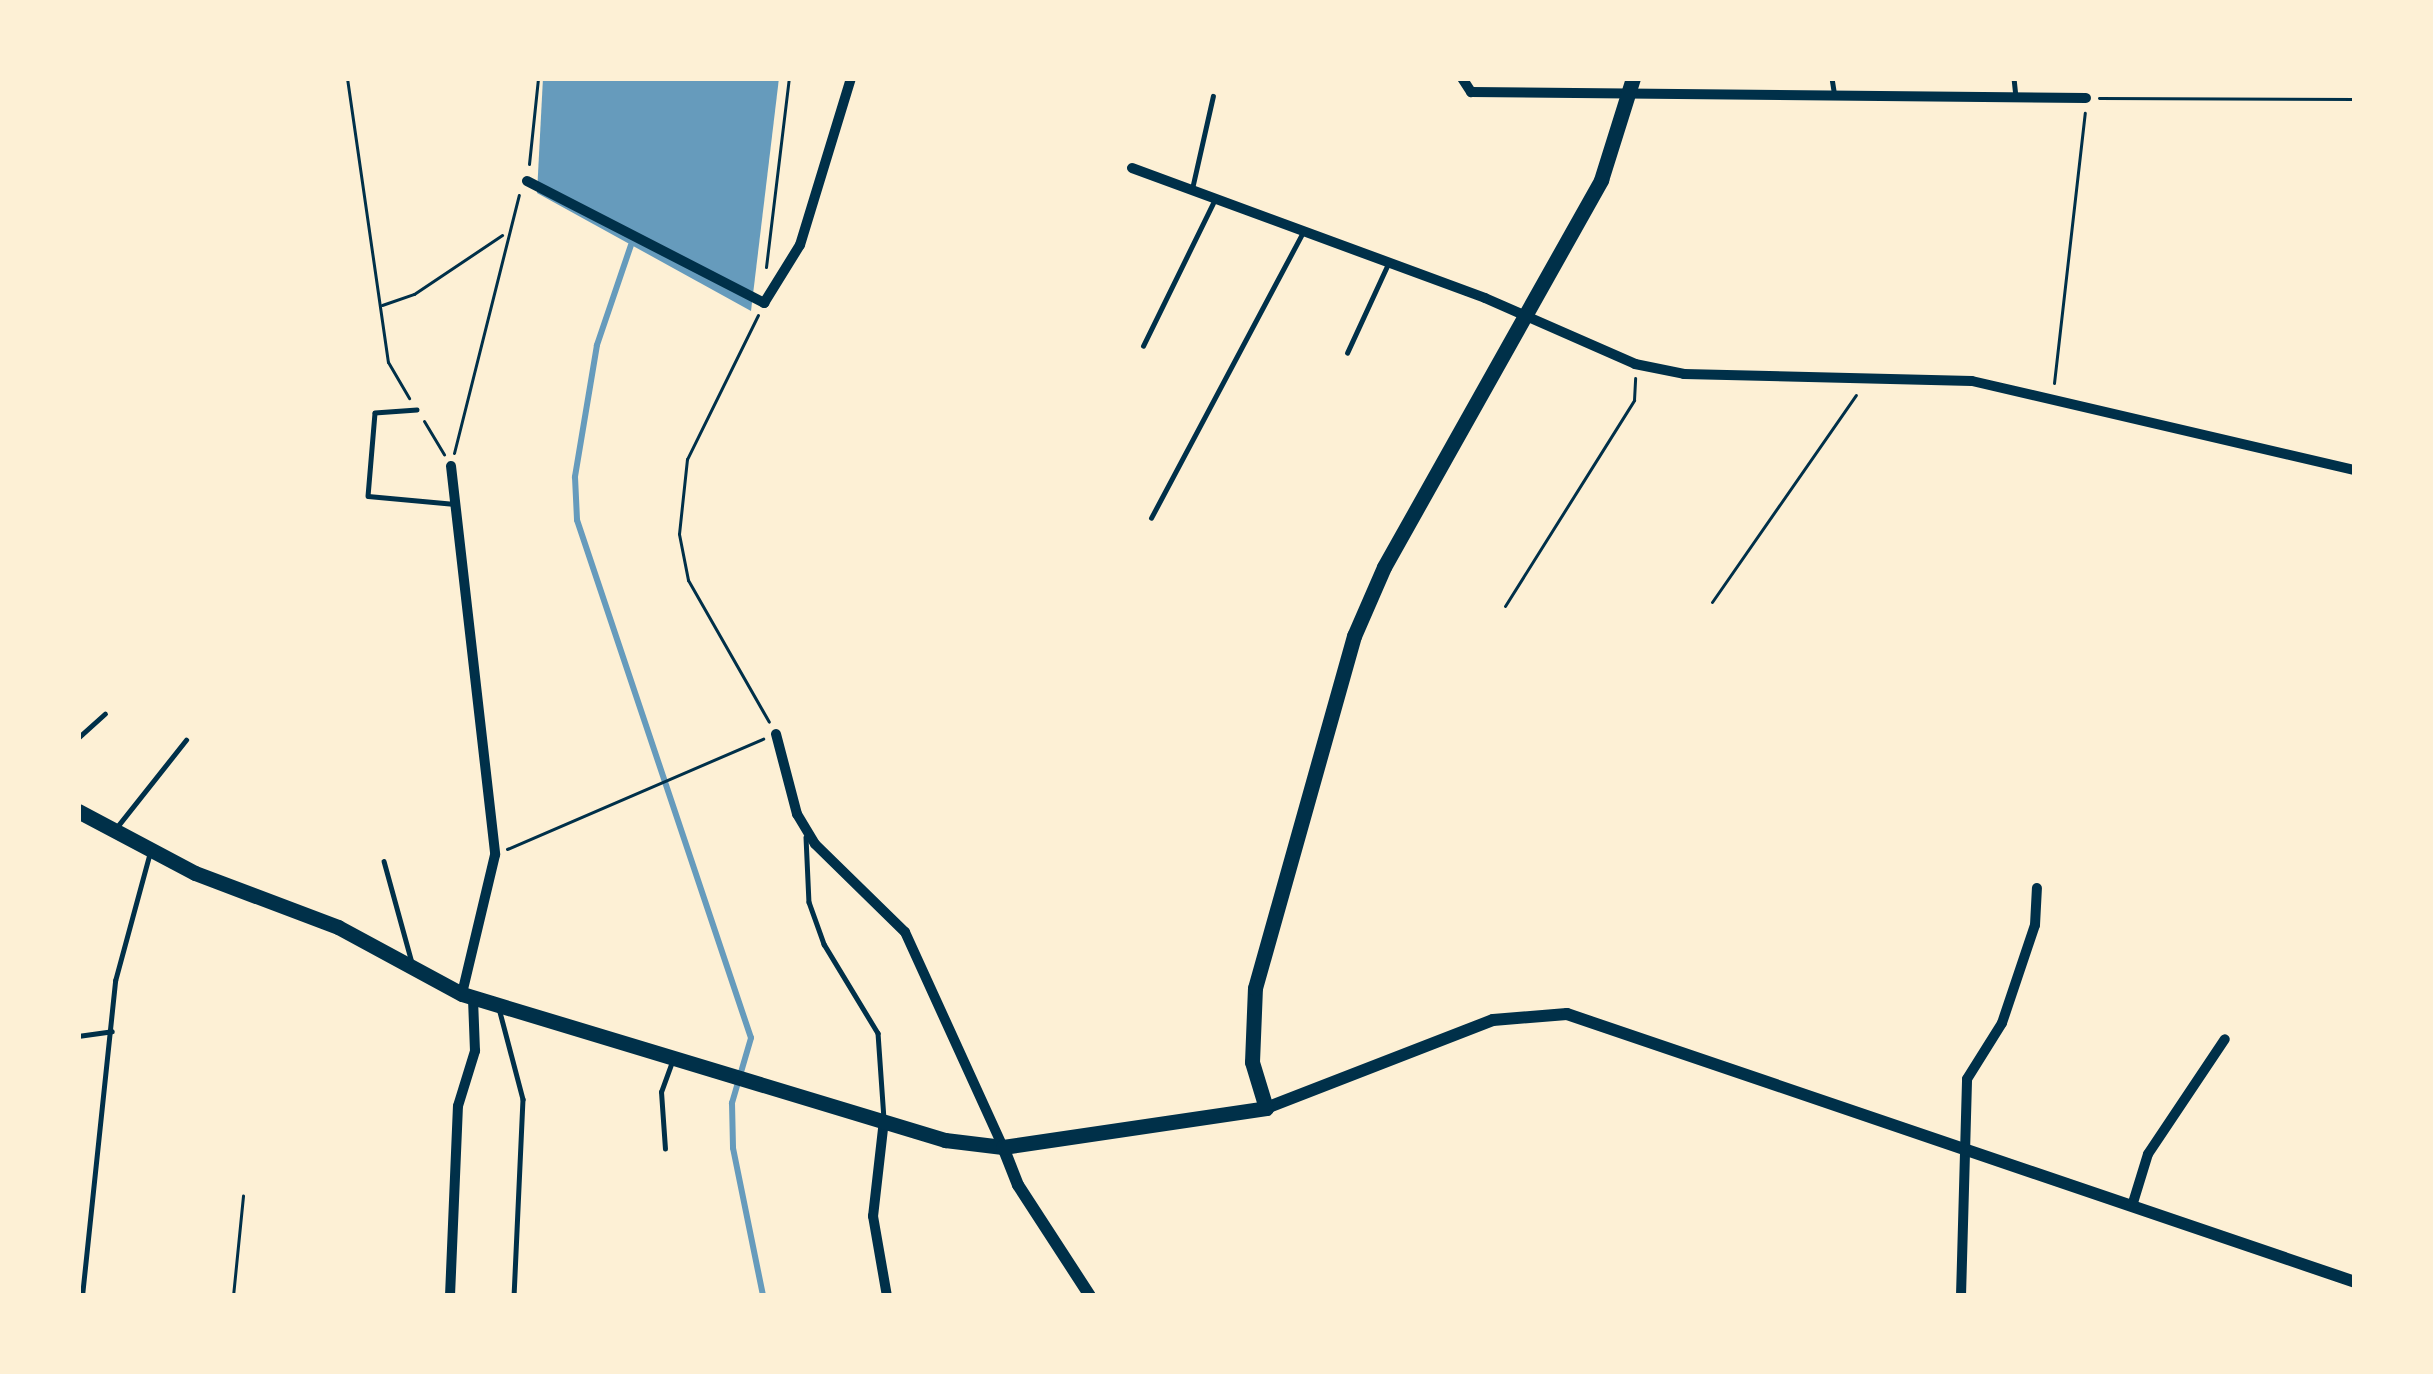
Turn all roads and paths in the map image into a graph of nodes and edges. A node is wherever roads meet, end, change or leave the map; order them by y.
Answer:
1 (347, 78) edge
2 (538, 78) edge
3 (788, 78) edge
4 (851, 78) edge
5 (1462, 78) edge
6 (1832, 78) edge
7 (2014, 78) edge
8 (1631, 86) edge
9 (1213, 96) dead end
10 (1835, 96) junction
11 (2016, 98) junction
12 (2086, 98) junction
13 (2355, 99) edge
14 (1132, 168) dead end
15 (527, 181) junction
16 (1192, 189) junction
17 (1216, 198) junction
18 (1304, 232) junction
19 (504, 234) junction
20 (1389, 262) junction
21 (764, 303) junction
22 (380, 306) junction
23 (1521, 315) junction
24 (1143, 346) dead end
25 (1347, 353) dead end
26 (1635, 364) junction
27 (1868, 378) junction
28 (2051, 401) junction
29 (417, 410) junction
30 (451, 466) junction
31 (2355, 470) edge
32 (455, 504) junction
33 (1151, 518) dead end
34 (1712, 602) dead end
35 (1505, 606) dead end
36 (105, 714) dead end
37 (776, 734) junction
38 (78, 738) edge
39 (186, 740) dead end
40 (78, 811) edge
41 (113, 831) junction
42 (807, 832) junction
43 (150, 850) junction
44 (495, 855) junction
45 (384, 861) dead end
46 (2037, 888) dead end
47 (414, 970) junction
48 (467, 996) junction
49 (500, 1008) junction
50 (112, 1031) junction
51 (78, 1036) edge
52 (2224, 1039) dead end
53 (673, 1059) junction
54 (1266, 1108) junction
55 (884, 1120) junction
56 (1960, 1143) junction
57 (1003, 1147) junction
58 (665, 1149) dead end
59 (243, 1195) dead end
60 (2132, 1206) junction
61 (2355, 1282) edge
62 (82, 1296) edge
63 (233, 1296) edge
64 (450, 1296) edge
65 (514, 1296) edge
66 (886, 1296) edge
67 (1090, 1296) edge
68 (1961, 1296) edge

1 - 22 path
2 - 15 path
3 - 21 path
4 - 21 street
5 - 8 street
6 - 10 lane
7 - 11 lane
8 - 10 street
8 - 23 main road
9 - 16 lane
10 - 11 street
11 - 12 street
12 - 13 path
12 - 28 path
14 - 16 street
15 - 19 path
15 - 21 street
16 - 17 street
17 - 18 street
17 - 24 lane
18 - 20 street
18 - 33 lane
19 - 22 path
19 - 30 path
20 - 23 street
20 - 25 lane
21 - 37 path
22 - 29 path
23 - 26 street
23 - 54 main road
26 - 27 street
26 - 35 path
27 - 28 street
27 - 34 path
28 - 31 street
29 - 30 path
29 - 32 lane
30 - 32 street
32 - 44 street
36 - 38 lane
37 - 42 street
37 - 44 path
39 - 41 lane
40 - 41 main road
41 - 43 main road
42 - 55 lane
42 - 57 street
43 - 47 main road
43 - 50 lane
44 - 48 street
45 - 47 lane
46 - 56 street
47 - 48 main road
48 - 49 main road
48 - 64 street
49 - 53 main road
49 - 65 lane
50 - 51 lane
50 - 62 lane
52 - 60 street
53 - 55 main road
53 - 58 lane
54 - 56 street
54 - 57 main road
55 - 57 main road
55 - 66 street
56 - 60 street
56 - 68 street
57 - 67 street
59 - 63 path
60 - 61 street

